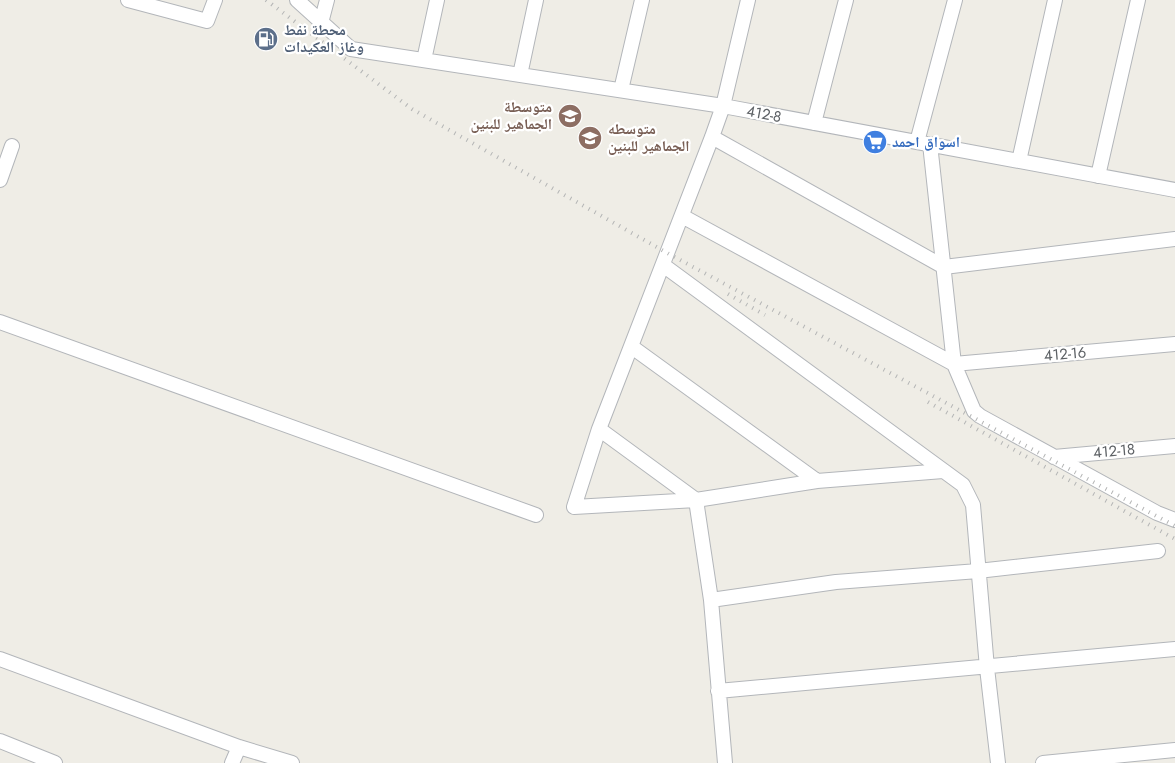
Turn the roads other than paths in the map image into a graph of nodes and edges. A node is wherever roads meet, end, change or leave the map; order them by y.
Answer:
1 (128, 0) edge
2 (215, 0) edge
3 (297, 0) edge
4 (327, 0) edge
5 (438, 0) edge
6 (536, 0) edge
7 (642, 0) edge
8 (748, 0) edge
9 (846, 0) edge
10 (955, 0) edge
11 (1055, 0) edge
12 (1138, 0) edge
13 (321, 23) junction
14 (424, 60) junction
15 (520, 75) junction
16 (621, 90) junction
17 (723, 106) junction
18 (814, 123) junction
19 (712, 136) junction
20 (924, 143) junction
21 (12, 146) dead end
22 (1019, 161) junction
23 (1098, 176) junction
24 (0, 180) edge
25 (1175, 190) edge
26 (682, 216) junction
27 (1175, 239) edge
28 (663, 265) junction
29 (944, 267) junction
30 (0, 322) edge
31 (1175, 344) edge
32 (632, 347) junction
33 (954, 364) junction
34 (599, 429) junction
35 (1175, 446) edge
36 (1054, 457) junction
37 (943, 471) junction
38 (817, 481) junction
39 (696, 500) junction
40 (536, 514) dead end
41 (1175, 520) edge
42 (1158, 551) dead end
43 (978, 571) junction
44 (711, 600) junction
45 (1175, 649) edge
46 (0, 659) edge
47 (987, 668) junction
48 (718, 691) junction
49 (0, 740) edge
50 (239, 747) junction
51 (1175, 750) edge
52 (51, 762) edge
53 (232, 763) edge
54 (292, 763) edge
55 (725, 763) edge
56 (998, 763) edge
57 (1043, 763) edge

1 - 2 street
3 - 13 street
4 - 13 street
5 - 14 street
6 - 15 street
7 - 16 street
8 - 17 street
9 - 18 street
10 - 20 street
11 - 22 street
12 - 23 street
13 - 14 street, 412-8
14 - 15 street, 412-8
15 - 16 street, 412-8
16 - 17 street, 412-8
17 - 18 street, 412-8
17 - 19 street
18 - 20 street, 412-8
19 - 26 street
19 - 29 street
20 - 22 street, 412-8
20 - 29 street
21 - 24 street
22 - 23 street, 412-8
23 - 25 street, 412-8
26 - 28 street
26 - 33 street
27 - 29 street
28 - 32 street
28 - 37 street
29 - 33 street
30 - 40 street
31 - 33 street, 412-16
32 - 34 street
32 - 38 street
33 - 36 street
34 - 39 street
34 - 39 street
35 - 36 street, 412-18
36 - 41 street
37 - 38 street
37 - 43 street
38 - 39 street
39 - 44 street
42 - 43 street
43 - 44 street
43 - 47 street
44 - 48 street
45 - 47 street
46 - 50 street
47 - 48 street
47 - 56 street
48 - 55 street
49 - 52 street
50 - 53 street
50 - 54 street
51 - 57 street

